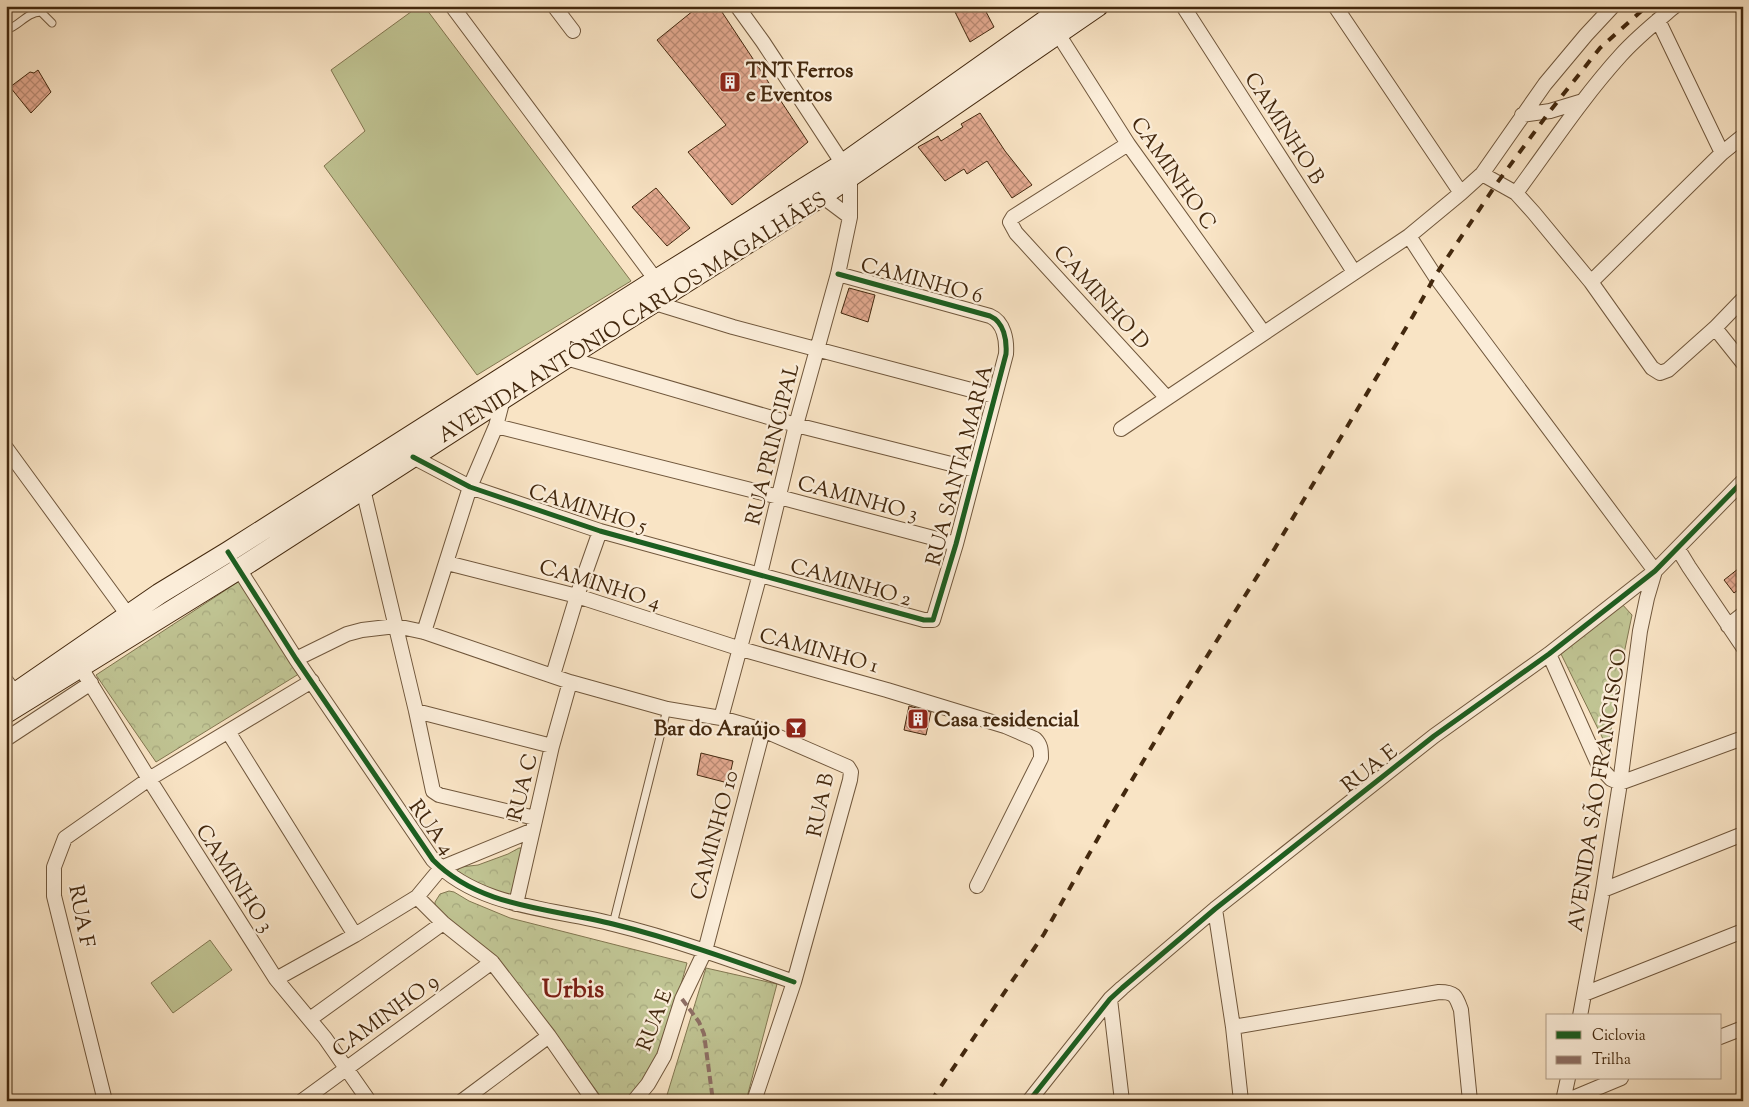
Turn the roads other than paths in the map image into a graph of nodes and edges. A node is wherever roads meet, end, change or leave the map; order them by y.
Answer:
1 (452, 6) edge
2 (554, 6) edge
3 (736, 6) edge
4 (1066, 6) edge
5 (1098, 6) edge
6 (1183, 6) edge
7 (1335, 6) edge
8 (1613, 6) edge
9 (1675, 6) edge
10 (1658, 20) junction
11 (52, 23) dead end
12 (1053, 26) junction
13 (6, 30) edge
14 (573, 31) dead end
15 (1583, 101) junction
16 (1522, 115) junction
17 (1743, 136) edge
18 (1128, 144) junction
19 (1722, 154) junction
20 (846, 171) junction
21 (1482, 174) junction
22 (1461, 193) junction
23 (1516, 193) junction
24 (822, 196) junction
25 (850, 217) junction
26 (1409, 236) junction
27 (1354, 272) junction
28 (838, 274) junction
29 (1591, 282) junction
30 (659, 292) junction
31 (1743, 299) edge
32 (997, 320) joint
33 (1715, 328) junction
34 (1263, 332) junction
35 (816, 348) junction
36 (566, 358) junction
37 (1743, 363) edge
38 (994, 396) junction
39 (1167, 398) junction
40 (503, 399) junction
41 (796, 425) junction
42 (496, 426) junction
43 (1121, 428) dead end
44 (6, 448) edge
45 (413, 457) junction
46 (975, 470) junction
47 (1743, 481) edge
48 (470, 487) junction
49 (363, 489) junction
50 (779, 497) junction
51 (600, 531) junction
52 (956, 544) junction
53 (1678, 549) junction
54 (228, 552) junction
55 (447, 563) junction
56 (239, 569) junction
57 (1656, 571) junction
58 (760, 574) junction
59 (577, 596) junction
60 (1743, 614) edge
61 (128, 615) junction
62 (933, 620) joint
63 (396, 626) junction
64 (1728, 626) junction
65 (424, 632) junction
66 (1743, 647) edge
67 (741, 649) junction
68 (1549, 654) junction
69 (296, 659) junction
70 (86, 675) junction
71 (553, 675) junction
72 (312, 681) junction
73 (570, 682) junction
74 (9, 691) edge
75 (667, 709) junction
76 (416, 711) junction
77 (6, 714) edge
78 (721, 718) junction
79 (763, 730) junction
80 (229, 733) junction
81 (1743, 738) edge
82 (6, 739) edge
83 (552, 746) junction
84 (149, 780) junction
85 (1620, 783) junction
86 (533, 825) junction
87 (1743, 834) edge
88 (441, 868) junction
89 (977, 886) dead end
90 (1603, 890) junction
91 (417, 897) junction
92 (516, 904) junction
93 (1215, 909) junction
94 (443, 923) junction
95 (613, 924) junction
96 (1743, 931) edge
97 (355, 935) junction
98 (704, 951) junction
99 (492, 962) junction
100 (276, 979) junction
101 (794, 982) junction
102 (1584, 994) junction
103 (1110, 999) junction
104 (1580, 1014) edge
105 (310, 1019) junction
106 (1233, 1027) junction
107 (1743, 1028) edge
108 (549, 1036) junction
109 (1722, 1037) edge
110 (345, 1068) junction
111 (1568, 1080) edge
112 (1616, 1080) edge
113 (105, 1101) edge
114 (302, 1101) edge
115 (369, 1101) edge
116 (462, 1101) edge
117 (594, 1101) edge
118 (634, 1101) edge
119 (754, 1101) edge
120 (1029, 1101) edge
121 (1122, 1101) edge
122 (1242, 1101) edge
123 (1470, 1101) edge
124 (1564, 1101) edge

1 - 30 street
2 - 14 street
3 - 20 street
4 - 12 main road, AVENIDA ANTÔNIO CARLOS MAGALHÃES
5 - 12 main road, AVENIDA ANTÔNIO CARLOS MAGALHÃES
6 - 27 street, CAMINHO B
7 - 22 street
8 - 16 street
9 - 10 street
10 - 15 street
10 - 19 street
11 - 13 lane
12 - 18 street, CAMINHO C
12 - 20 main road, AVENIDA ANTÔNIO CARLOS MAGALHÃES
15 - 16 street
15 - 23 street
16 - 21 street
17 - 19 street
18 - 34 street, CAMINHO C
18 - 39 street, CAMINHO D
19 - 29 street
20 - 24 main road, AVENIDA ANTÔNIO CARLOS MAGALHÃES
20 - 25 street, RUA PRINCIPAL
20 - 30 main road, AVENIDA ANTÔNIO CARLOS MAGALHÃES
21 - 22 street
21 - 23 street
22 - 26 street
23 - 29 street
24 - 25 street
24 - 30 main road, AVENIDA ANTÔNIO CARLOS MAGALHÃES
25 - 28 street, RUA PRINCIPAL
26 - 27 street
26 - 57 street
27 - 34 street
28 - 32 street, CAMINHO 6
28 - 35 street, RUA PRINCIPAL
29 - 33 street
30 - 35 street
30 - 36 main road, AVENIDA ANTÔNIO CARLOS MAGALHÃES
30 - 54 main road, AVENIDA ANTÔNIO CARLOS MAGALHÃES
31 - 33 street
32 - 38 street, RUA SANTA MARIA
33 - 37 street
34 - 39 street
35 - 38 street
35 - 41 street, RUA PRINCIPAL
36 - 40 main road, AVENIDA ANTÔNIO CARLOS MAGALHÃES
36 - 41 street
38 - 46 street, RUA SANTA MARIA
39 - 43 street
40 - 42 street
40 - 45 main road, AVENIDA ANTÔNIO CARLOS MAGALHÃES
41 - 46 street
41 - 50 street, RUA PRINCIPAL
42 - 48 street
42 - 50 street
44 - 61 street
45 - 48 street, CAMINHO 5
45 - 49 main road, AVENIDA ANTÔNIO CARLOS MAGALHÃES
46 - 52 street, RUA SANTA MARIA
47 - 53 street, RUA E
48 - 51 street, CAMINHO 5
48 - 55 street
49 - 56 main road, AVENIDA ANTÔNIO CARLOS MAGALHÃES
49 - 63 street
50 - 52 street, CAMINHO 3
50 - 58 street, RUA PRINCIPAL
51 - 58 street, CAMINHO 5
51 - 59 street
52 - 62 street, RUA SANTA MARIA
53 - 57 street, RUA E
53 - 64 street
54 - 56 main road
54 - 61 main road, AVENIDA ANTÔNIO CARLOS MAGALHÃES
55 - 59 street, CAMINHO 4
55 - 65 street
56 - 69 street, RUA 4
56 - 70 main road, AVENIDA ANTÔNIO CARLOS MAGALHÃES
57 - 68 street, RUA E
57 - 85 street, AVENIDA SÃO FRANCISCO
58 - 62 street, CAMINHO 2
58 - 67 street, RUA PRINCIPAL
59 - 67 street, CAMINHO 4
59 - 71 street
60 - 64 street
61 - 74 main road, AVENIDA ANTÔNIO CARLOS MAGALHÃES
63 - 65 street
63 - 69 street
63 - 76 street
64 - 66 street
65 - 71 street
67 - 78 street, RUA PRINCIPAL
67 - 89 street, CAMINHO 1
68 - 85 street
68 - 93 street, RUA E
69 - 72 street, RUA 4
70 - 77 main road, AVENIDA ANTÔNIO CARLOS MAGALHÃES
70 - 82 street
70 - 84 street, CAMINHO 3
71 - 73 street
72 - 80 street, RUA F
72 - 88 street, RUA 4
73 - 75 street, RUA B
73 - 83 street, RUA C
75 - 78 street, RUA B
75 - 95 lane
76 - 83 street
76 - 86 street
78 - 79 street, RUA B
79 - 98 street, CAMINHO 10
79 - 101 street, RUA B
80 - 84 street, RUA F
80 - 97 street
81 - 85 street
83 - 86 street, RUA C
84 - 100 street, CAMINHO 3
84 - 113 street, RUA F
85 - 90 street, AVENIDA SÃO FRANCISCO
86 - 88 street
86 - 92 street, RUA C
87 - 90 street
88 - 91 street
88 - 92 street, RUA 4
90 - 102 street, AVENIDA SÃO FRANCISCO
91 - 94 street
91 - 97 street
92 - 95 street, RUA 4
93 - 103 street, RUA E
93 - 106 street
94 - 99 street
94 - 105 street
95 - 98 street, RUA 4
96 - 102 street
97 - 100 street
98 - 101 street, RUA 4
98 - 118 street, RUA E
99 - 108 street
99 - 110 street, CAMINHO 9
100 - 105 street, CAMINHO 3
101 - 119 street, RUA B
102 - 104 street, AVENIDA SÃO FRANCISCO
103 - 120 street, RUA E
103 - 121 street
105 - 110 street, CAMINHO 3
106 - 122 street
106 - 123 street
107 - 109 street
108 - 116 street
108 - 117 street
110 - 114 street, CAMINHO 9
110 - 115 street, CAMINHO 3
111 - 124 street
112 - 124 street

